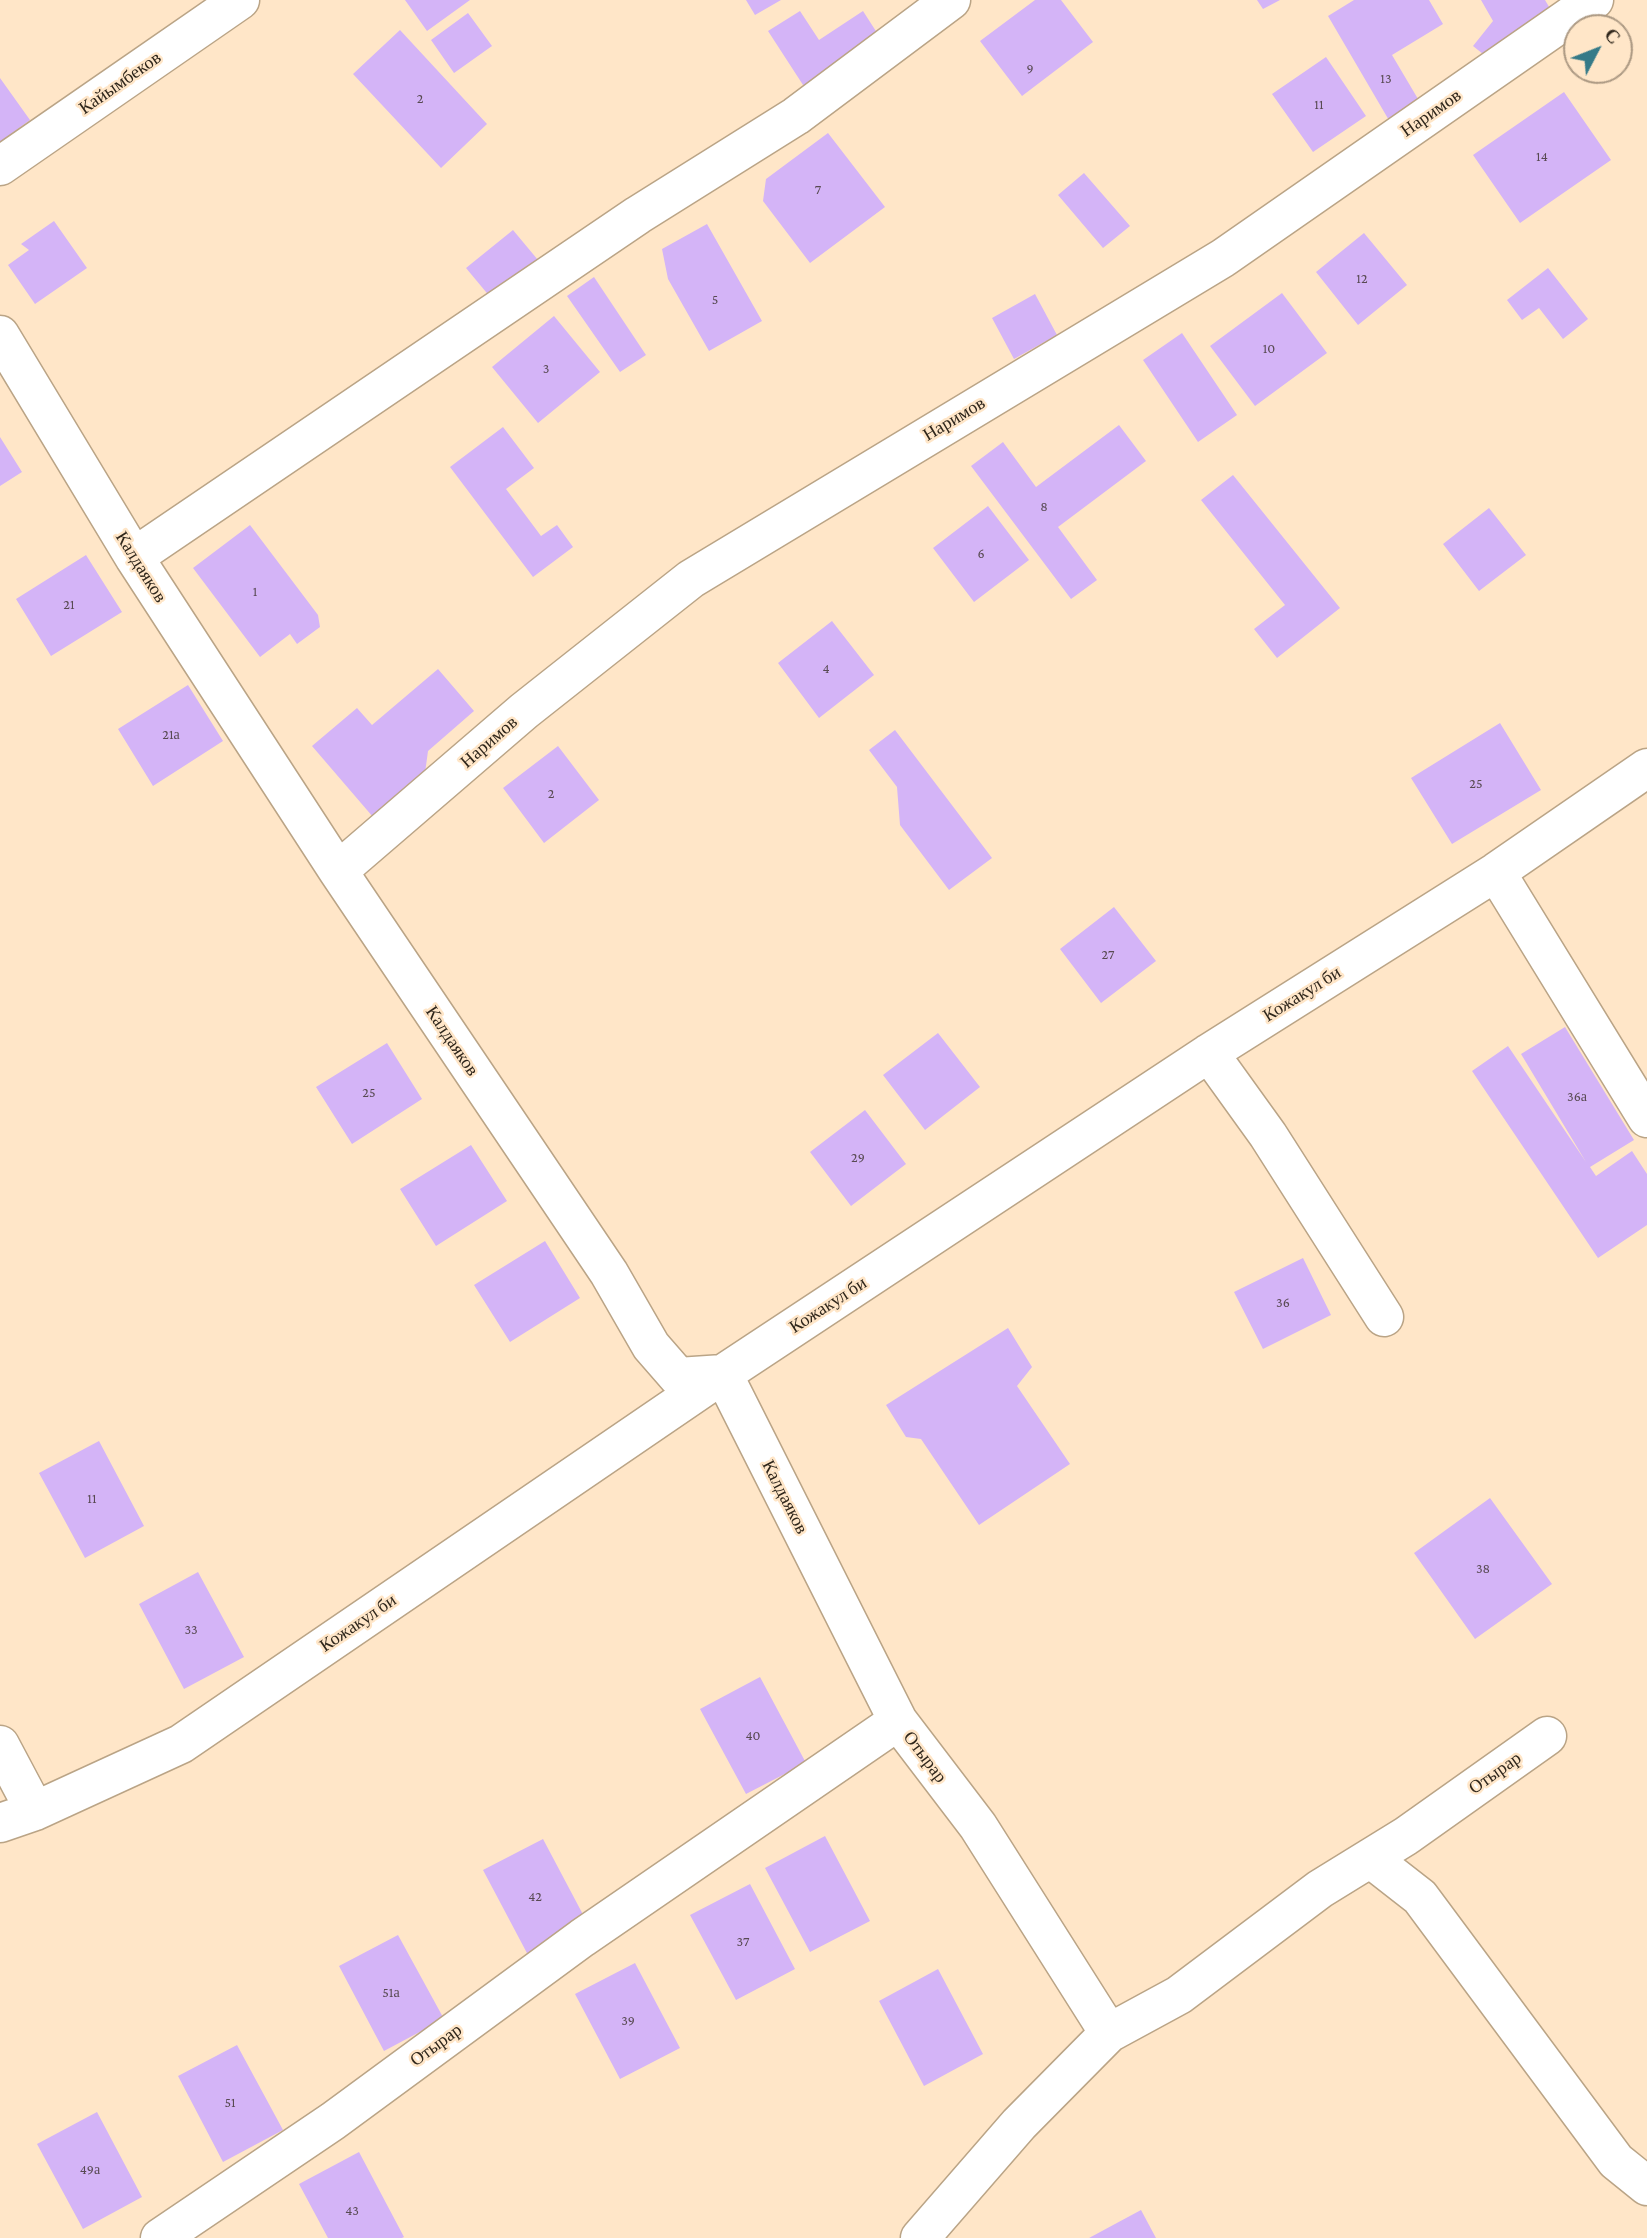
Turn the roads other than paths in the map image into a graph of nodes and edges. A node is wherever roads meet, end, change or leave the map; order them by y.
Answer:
1 (240, 0) edge
2 (951, 0) edge
3 (1594, 0) edge
4 (0, 166) edge
5 (0, 335) edge
6 (134, 557) junction
7 (1647, 768) edge
8 (338, 871) junction
9 (1496, 872) junction
10 (1209, 1053) junction
11 (1647, 1118) edge
12 (1384, 1317) dead end
13 (723, 1374) junction
14 (898, 1721) junction
15 (1547, 1736) dead end
16 (0, 1745) edge
17 (18, 1817) edge
18 (1370, 1858) junction
19 (1109, 2033) junction
20 (1647, 2186) edge
21 (160, 2238) edge
22 (920, 2238) edge

1 - 4 street, Кайымбеков
2 - 6 street
3 - 8 street, Наримов
5 - 6 street, Калдаяков
6 - 8 street, Калдаяков
7 - 9 street, Кожакул би
8 - 13 street, Калдаяков
9 - 10 street, Кожакул би
9 - 11 street
10 - 12 street
10 - 13 street, Кожакул би
13 - 14 street, Калдаяков
13 - 17 street, Кожакул би
14 - 19 street, Отырар
14 - 21 street, Отырар
15 - 18 street, Отырар
16 - 17 street
18 - 19 street, Отырар
18 - 20 street
19 - 22 street

